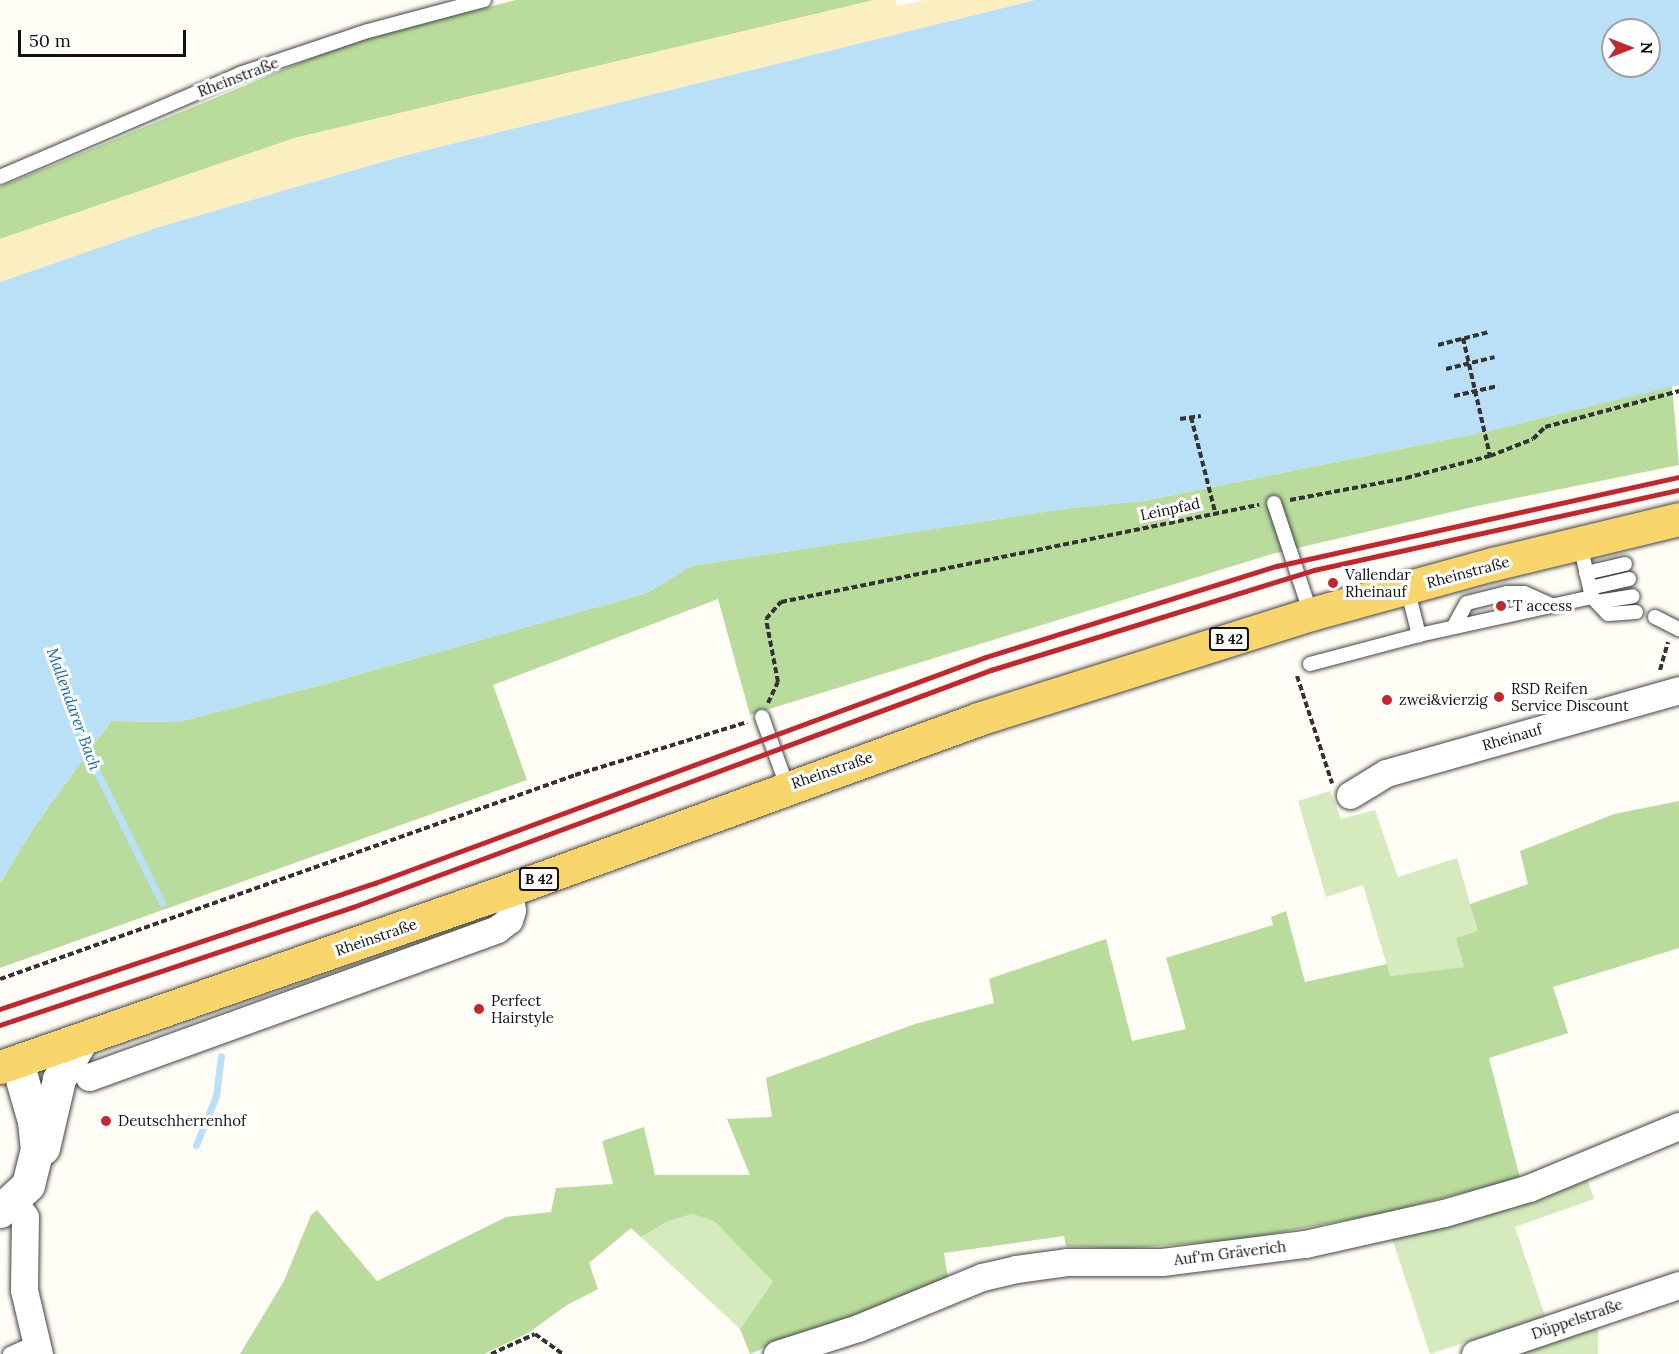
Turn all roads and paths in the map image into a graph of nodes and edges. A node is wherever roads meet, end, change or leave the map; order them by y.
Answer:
1 (484, 0) edge
2 (0, 177) edge
3 (1489, 332) dead end
4 (1463, 339) junction
5 (1438, 345) dead end
6 (1495, 357) dead end
7 (1469, 364) junction
8 (1446, 369) dead end
9 (1498, 386) dead end
10 (1475, 391) junction
11 (1679, 391) edge
12 (1454, 396) dead end
13 (1202, 416) dead end
14 (1191, 417) junction
15 (1180, 419) dead end
16 (1490, 456) junction
17 (1274, 503) junction
18 (1215, 512) junction
19 (1679, 519) edge
20 (1583, 558) junction
21 (1625, 564) dead end
22 (1629, 579) dead end
23 (1407, 588) junction
24 (1593, 596) junction
25 (1633, 596) dead end
26 (1552, 606) junction
27 (1636, 612) dead end
28 (1311, 614) junction
29 (1655, 617) dead end
30 (1454, 626) junction
31 (1676, 627) edge
32 (1419, 635) junction
33 (1310, 664) dead end
34 (1295, 668) dead end
35 (1667, 693) edge
36 (762, 717) junction
37 (787, 786) junction
38 (1350, 795) joint
39 (509, 890) junction
40 (0, 979) edge
41 (133, 1022) junction
42 (81, 1040) junction
43 (144, 1059) junction
44 (9, 1065) edge
45 (88, 1077) dead end
46 (1679, 1126) edge
47 (36, 1160) junction
48 (7, 1205) edge
49 (1679, 1285) edge
50 (37, 1348) edge
51 (10, 1354) edge
52 (491, 1354) edge
53 (563, 1354) edge
54 (777, 1354) edge
55 (1475, 1354) edge

1 - 2 lane, Rheinstraße
3 - 4 path
4 - 5 path
4 - 7 path
6 - 7 path
7 - 8 path
7 - 10 path
9 - 10 path
10 - 12 path
10 - 16 path
11 - 16 path, Leinpfad
13 - 14 path
14 - 15 path
14 - 18 path
16 - 17 path, Leinpfad
17 - 18 path, Leinpfad
17 - 28 lane
18 - 36 path, Leinpfad
19 - 20 main road, Rheinstraße / B 42
20 - 21 lane
20 - 23 main road, Rheinstraße / B 42
20 - 24 lane
22 - 24 lane
23 - 28 main road, Rheinstraße / B 42
23 - 32 lane
24 - 25 lane
24 - 26 lane
24 - 27 lane
26 - 30 lane
26 - 30 lane
28 - 37 main road, Rheinstraße / B 42
29 - 31 lane
30 - 32 lane
31 - 35 path
32 - 33 lane
34 - 38 path
35 - 38 street, Rheinauf
36 - 37 lane
36 - 40 path
37 - 39 main road, Rheinstraße / B 42
39 - 41 main road, Rheinstraße / B 42
39 - 43 street
41 - 42 main road, Rheinstraße / B 42
41 - 43 street
42 - 44 main road, Rheinstraße / B 42
42 - 47 street
43 - 45 street
44 - 47 street
46 - 54 street, Auf'm Gräverich
47 - 48 street
48 - 50 street
49 - 55 street, Düppelstraße
50 - 51 lane
52 - 53 path

